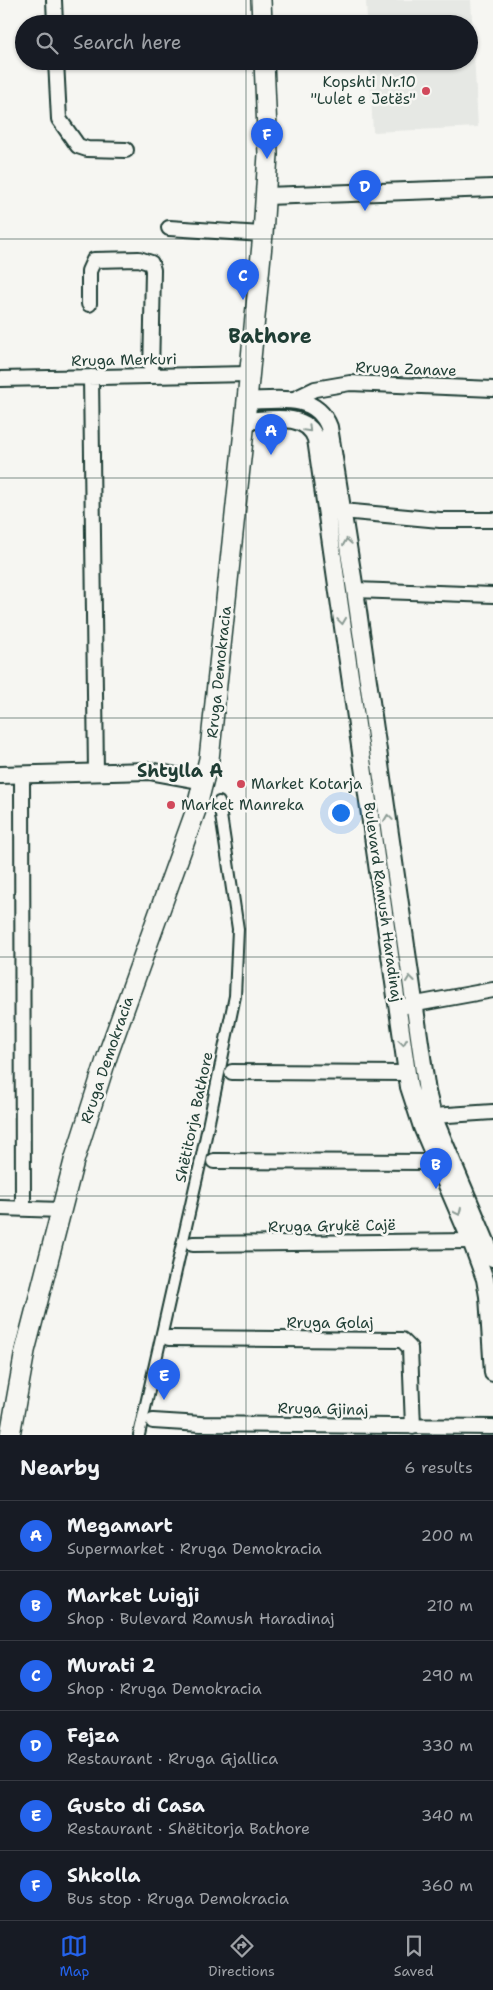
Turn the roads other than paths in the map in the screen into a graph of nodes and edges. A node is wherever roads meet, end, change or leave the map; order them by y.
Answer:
1 (54, 0) edge
2 (261, 0) edge
3 (55, 15) edge
4 (262, 15) edge
5 (56, 70) edge
6 (264, 70) edge
7 (126, 150) dead end
8 (493, 188) edge
9 (266, 196) junction
10 (168, 228) dead end
11 (263, 234) junction
12 (89, 304) dead end
13 (249, 374) junction
14 (151, 376) junction
15 (92, 377) junction
16 (0, 379) edge
17 (493, 390) edge
18 (290, 400) junction
19 (247, 401) junction
20 (289, 420) junction
21 (246, 421) junction
22 (342, 511) junction
23 (493, 520) edge
24 (338, 589) junction
25 (355, 590) junction
26 (493, 595) edge
27 (96, 772) junction
28 (0, 775) edge
29 (22, 775) junction
30 (204, 781) junction
31 (219, 802) dead end
32 (493, 990) edge
33 (406, 1006) junction
34 (232, 1072) dead end
35 (407, 1073) junction
36 (493, 1112) edge
37 (433, 1116) junction
38 (214, 1161) dead end
39 (436, 1162) junction
40 (0, 1208) edge
41 (24, 1208) junction
42 (61, 1210) junction
43 (483, 1236) edge
44 (193, 1244) dead end
45 (493, 1258) edge
46 (168, 1338) dead end
47 (493, 1372) edge
48 (153, 1421) dead end
49 (493, 1427) edge
50 (407, 1429) edge
51 (10, 1435) edge
52 (138, 1435) edge

1 - 3 street
2 - 4 main road
5 - 7 street
6 - 9 main road, Rruga Demokracia
8 - 9 street
9 - 11 main road, Rruga Demokracia
10 - 11 street
11 - 13 main road, Rruga Demokracia
12 - 14 street
13 - 14 street, Rruga Merkuri
13 - 19 main road, Rruga Demokracia
14 - 15 street, Rruga Merkuri
15 - 16 street, Rruga Merkuri
15 - 27 street
17 - 18 street, Rruga Zanave
18 - 19 street, Bulevard Ramush Haradinaj
18 - 20 street
18 - 22 street, Bulevard Ramush Haradinaj
19 - 21 main road, Rruga Demokracia
20 - 21 street, Bulevard Ramush Haradinaj
20 -> 24 street, Bulevard Ramush Haradinaj
21 - 30 main road, Rruga Demokracia
22 - 23 street
25 -> 22 street, Bulevard Ramush Haradinaj
24 - 25 street
24 -> 33 street, Bulevard Ramush Haradinaj
25 - 26 street
33 -> 25 street, Bulevard Ramush Haradinaj
27 - 29 street
27 - 30 street
28 - 29 street
29 - 41 street
30 - 42 main road, Rruga Demokracia
31 - 52 street, Shëtitorja Bathore
32 - 33 street
33 -> 35 street, Bulevard Ramush Haradinaj
33 - 37 street, Bulevard Ramush Haradinaj
34 - 35 street
35 - 39 street, Bulevard Ramush Haradinaj
36 - 37 street
37 - 43 street, Bulevard Ramush Haradinaj
38 - 39 street
39 -> 43 street, Bulevard Ramush Haradinaj
40 - 41 street
41 - 42 street
42 - 51 main road, Rruga Demokracia
43 - 44 street, Rruga Grykë Cajë
43 - 45 street, Bulevard Ramush Haradinaj
43 - 47 street, Bulevard Ramush Haradinaj
46 - 50 street, Rruga Golaj
48 - 50 street, Rruga Gjinaj
49 - 50 street, Rruga Gjinaj

